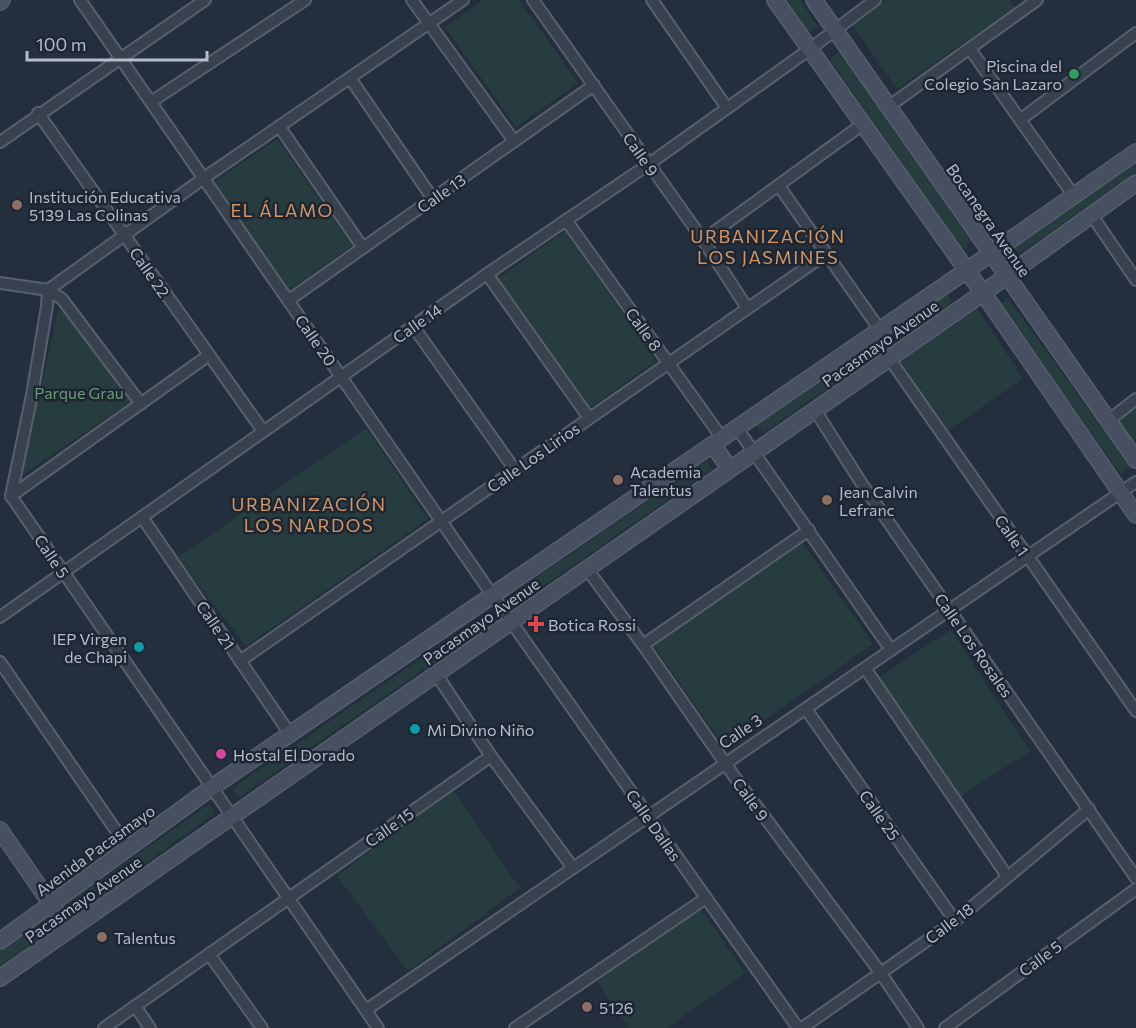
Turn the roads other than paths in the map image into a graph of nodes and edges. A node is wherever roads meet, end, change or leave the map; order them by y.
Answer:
1 (80, 0) edge
2 (205, 0) edge
3 (305, 0) edge
4 (412, 0) edge
5 (463, 0) edge
6 (533, 0) edge
7 (652, 0) edge
8 (776, 0) edge
9 (814, 0) edge
10 (875, 0) edge
11 (1037, 0) edge
12 (1023, 4) edge
13 (429, 24) junction
14 (834, 29) junction
15 (1136, 33) edge
16 (810, 49) junction
17 (970, 49) junction
18 (121, 58) junction
19 (350, 78) junction
20 (594, 85) junction
21 (151, 102) junction
22 (888, 107) junction
23 (727, 108) junction
24 (38, 113) junction
25 (1020, 120) junction
26 (863, 124) junction
27 (279, 126) junction
28 (514, 141) junction
29 (0, 142) edge
30 (1136, 152) edge
31 (648, 164) junction
32 (204, 178) junction
33 (1136, 183) edge
34 (779, 186) junction
35 (1074, 195) junction
36 (433, 199) junction
37 (1091, 214) junction
38 (566, 220) junction
39 (124, 234) junction
40 (703, 240) junction
41 (363, 248) junction
42 (826, 254) junction
43 (991, 254) junction
44 (966, 271) junction
45 (487, 274) junction
46 (1006, 276) junction
47 (1136, 280) edge
48 (0, 283) edge
49 (48, 290) junction
50 (983, 293) junction
51 (289, 300) junction
52 (747, 308) junction
53 (413, 326) junction
54 (880, 330) junction
55 (209, 355) junction
56 (889, 358) junction
57 (668, 363) junction
58 (342, 376) junction
59 (1136, 399) edge
60 (141, 404) junction
61 (815, 410) junction
62 (589, 418) junction
63 (1108, 421) junction
64 (737, 428) junction
65 (263, 431) junction
66 (717, 442) junction
67 (755, 451) junction
68 (1136, 460) edge
69 (730, 469) junction
70 (515, 470) junction
71 (1136, 482) edge
72 (1121, 493) junction
73 (11, 496) junction
74 (1136, 515) edge
75 (142, 517) junction
76 (442, 521) junction
77 (809, 530) junction
78 (1028, 557) junction
79 (586, 569) junction
80 (63, 573) junction
81 (493, 596) junction
82 (950, 610) junction
83 (0, 617) edge
84 (511, 622) junction
85 (643, 645) junction
86 (891, 650) junction
87 (240, 661) junction
88 (0, 662) edge
89 (865, 668) junction
90 (436, 674) junction
91 (806, 709) junction
92 (1136, 711) edge
93 (290, 734) junction
94 (491, 756) junction
95 (725, 762) junction
96 (211, 788) junction
97 (1089, 809) junction
98 (231, 817) junction
99 (648, 817) junction
100 (0, 830) edge
101 (128, 848) junction
102 (573, 868) junction
103 (1007, 876) junction
104 (1136, 878) edge
105 (1136, 888) edge
106 (706, 898) junction
107 (288, 899) junction
108 (51, 904) junction
109 (955, 921) junction
110 (69, 930) junction
111 (0, 941) edge
112 (209, 954) junction
113 (880, 972) junction
114 (0, 978) edge
115 (135, 1006) junction
116 (366, 1011) junction
117 (104, 1028) edge
118 (150, 1028) edge
119 (262, 1028) edge
120 (378, 1028) edge
121 (515, 1028) edge
122 (800, 1028) edge
123 (918, 1028) edge
124 (945, 1028) edge

1 - 18 street
2 - 18 street
3 - 21 street
4 - 13 street
5 - 13 street
6 - 20 street, Calle 9
7 - 23 street
8 - 16 main road
9 - 14 main road, Bocanegra Avenue
10 - 14 street, Calle 14
11 - 12 street
12 - 17 street
13 - 19 street
13 - 28 street
14 - 16 street, Calle 14
14 - 22 main road, Bocanegra Avenue
15 - 25 street
16 - 23 street, Calle 14
16 - 26 main road
17 - 22 street
17 - 25 street
18 - 21 street, Calle 20
18 - 24 street
19 - 27 street
19 - 36 street
20 - 28 street, Calle 13
20 - 31 street, Calle 9
21 - 32 street, Calle 20
22 - 43 main road, Bocanegra Avenue
23 - 31 street, Calle 14
24 - 29 street
24 - 39 street, Calle 22
25 - 35 street
26 - 34 street
26 - 44 main road
27 - 32 street
27 - 41 street
28 - 36 street, Calle 13
30 - 35 main road, Pacasmayo Avenue
31 - 38 street, Calle 14
31 - 40 street, Calle 9
32 - 39 street
32 - 51 street, Calle 20
33 - 37 main road
34 - 40 street
34 - 42 street
35 - 43 main road, Pacasmayo Avenue
36 - 41 street, Calle 13
37 - 46 main road
37 - 47 street
38 - 45 street, Calle 14
38 - 57 street, Calle 8
39 - 49 street
39 - 55 street, Calle 22
40 - 52 street, Calle 9
41 - 51 street, Calle 13
42 - 52 street, Calle Los Lirios
42 - 54 street
43 - 44 main road, Pacasmayo Avenue
43 - 46 main road, Bocanegra Avenue
44 - 50 main road
44 - 54 main road, Pacasmayo Avenue
45 - 53 street, Calle 14
45 - 62 street
46 - 50 main road
46 - 63 main road, Bocanegra Avenue
48 - 49 street
49 - 60 street
49 - 73 street
50 - 56 main road, Pacasmayo Avenue
50 - 72 main road
51 - 58 street, Calle 20
52 - 57 street, Calle Los Lirios
53 - 58 street, Calle 14
53 - 70 street
54 - 64 main road, Pacasmayo Avenue
55 - 60 street
55 - 65 street, Calle 22
56 - 61 main road, Pacasmayo Avenue
56 - 78 street, Calle 1
57 - 62 street, Calle Los Lirios
57 - 66 street, Calle 8
58 - 65 street, Calle 14
58 - 76 street, Calle 20
59 - 63 street
60 - 73 street
61 - 67 main road, Pacasmayo Avenue
61 - 82 street, Calle Los Rosales
62 - 70 street, Calle Los Lirios
63 - 68 main road, Bocanegra Avenue
64 - 66 main road, Pacasmayo Avenue
64 - 67 street
65 - 75 street, Calle 14
66 - 69 main road
66 - 81 main road, Pacasmayo Avenue
67 - 69 main road, Pacasmayo Avenue
67 - 77 street
69 - 79 main road, Pacasmayo Avenue
70 - 76 street, Calle Los Lirios
71 - 72 street, Calle 3
72 - 74 main road
72 - 78 street, Calle 3
73 - 80 street, Calle 5
75 - 80 street, Calle 14
75 - 87 street, Calle 21
76 - 81 street, Calle 20
76 - 87 street, Calle Los Lirios
77 - 85 street
77 - 86 street
78 - 82 street, Calle 3
78 - 92 street, Calle 1
79 - 84 main road, Pacasmayo Avenue
79 - 85 street, Calle 9
80 - 83 street, Calle 14
80 - 96 street, Calle 5
81 - 84 street, Calle 20
81 - 93 main road, Pacasmayo Avenue
82 - 86 street, Calle 3
82 - 97 street, Calle Los Rosales
84 - 90 main road, Pacasmayo Avenue
84 - 99 street, Calle Dallas
85 - 95 street, Calle 9
86 - 89 street, Calle 3
87 - 93 street, Calle 21
88 - 101 street
89 - 91 street, Calle 3
89 - 103 street
90 - 94 street
90 - 98 main road, Pacasmayo Avenue
91 - 95 street, Calle 3
91 - 109 street, Calle 25
93 - 96 main road, Pacasmayo Avenue
94 - 102 street
94 - 107 street, Calle 15
95 - 99 street, Calle 3
95 - 113 street, Calle 9
96 - 98 street
96 - 101 main road, Avenida Pacasmayo
97 - 103 street, Calle 18
97 - 104 street, Calle Los Rosales
98 - 107 street
98 - 110 main road, Pacasmayo Avenue
99 - 102 street, Calle 3
99 - 106 street, Calle Dallas
100 - 108 main road
101 - 108 main road, Avenida Pacasmayo
102 - 116 street, Calle 3
103 - 109 street, Calle 18
105 - 124 street, Calle 5
106 - 121 street
106 - 122 street, Calle Dallas
107 - 112 street, Calle 15
107 - 116 street
108 - 110 main road
108 - 111 main road, Avenida Pacasmayo
109 - 113 street, Calle 18
110 - 114 main road, Pacasmayo Avenue
112 - 115 street, Calle 15
112 - 119 street
113 - 122 street, Calle 18
113 - 123 street, Calle 9
115 - 117 street, Calle 15
115 - 118 street
116 - 120 street

